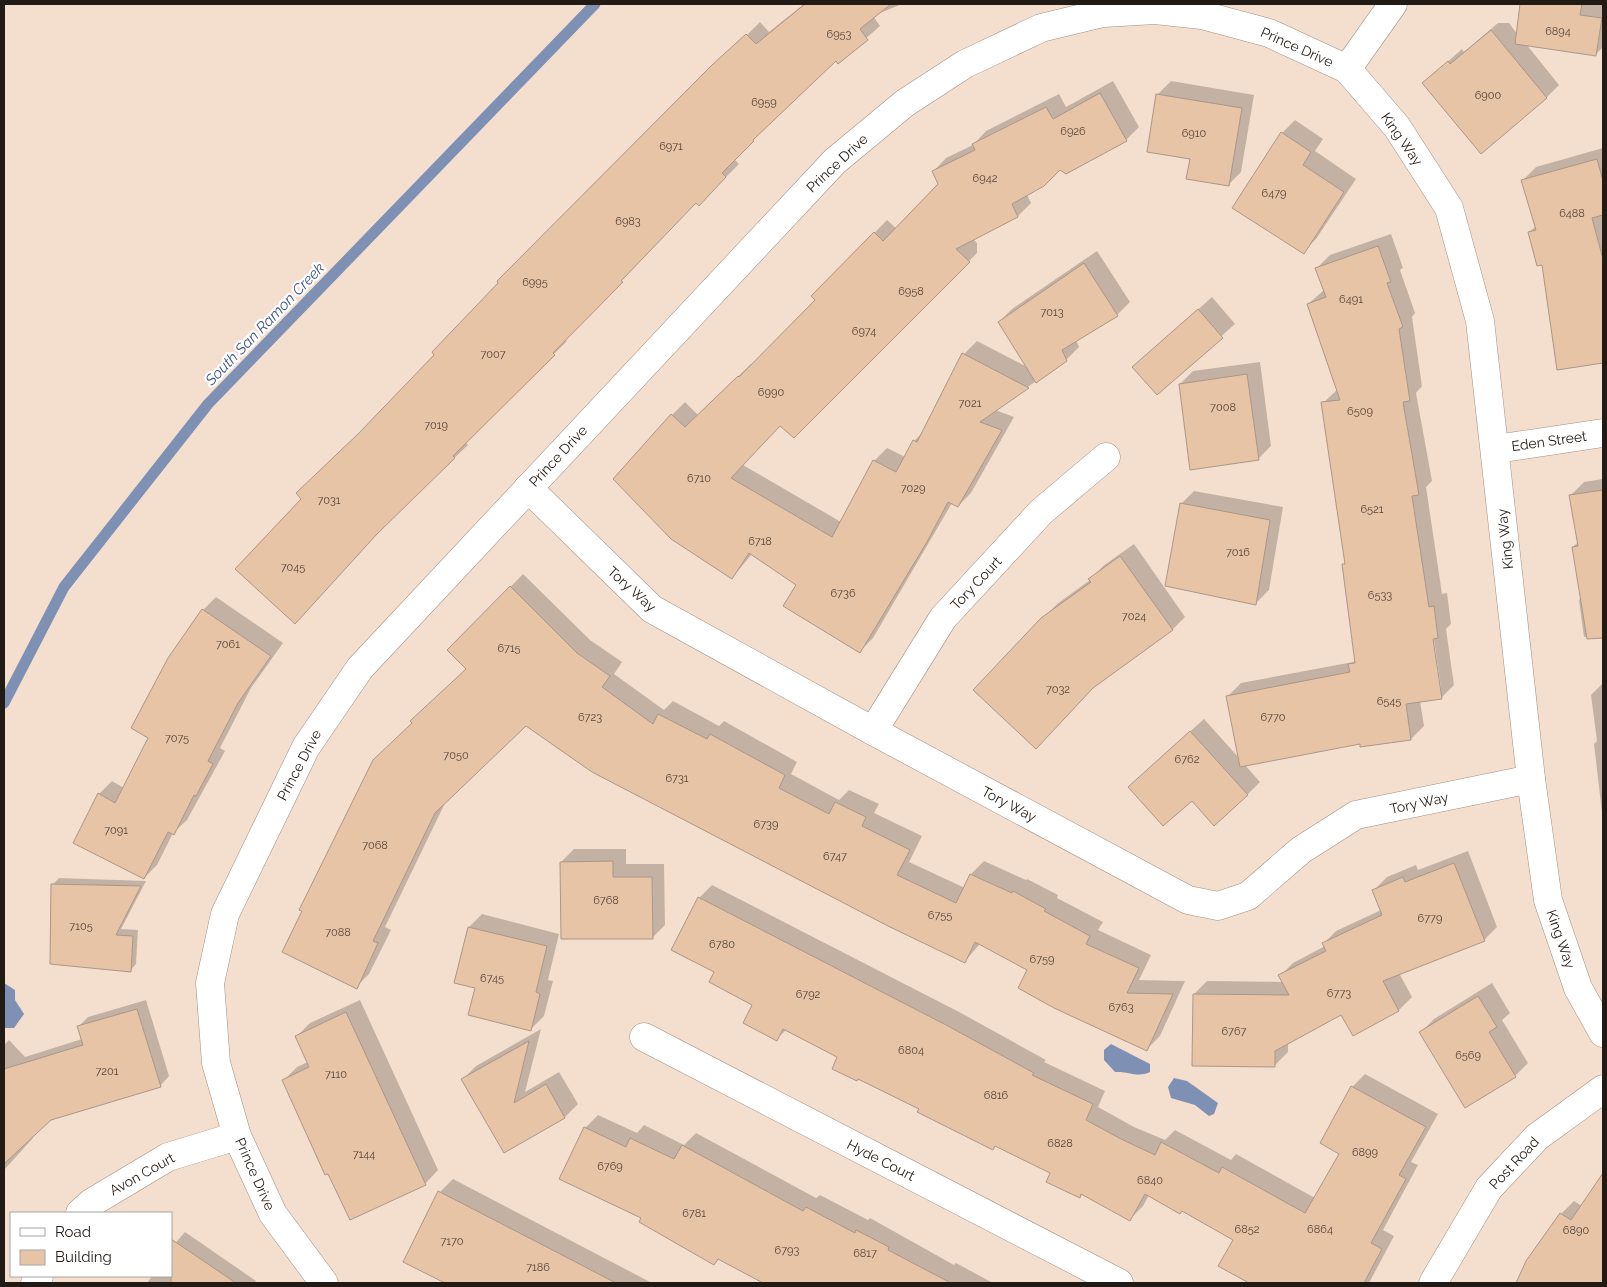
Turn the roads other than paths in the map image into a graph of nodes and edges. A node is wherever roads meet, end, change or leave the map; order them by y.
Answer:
1 (1394, 4) edge
2 (1347, 70) junction
3 (1603, 434) edge
4 (1496, 449) junction
5 (1106, 457) dead end
6 (528, 488) junction
7 (873, 731) junction
8 (1531, 779) junction
9 (1603, 1033) edge
10 (644, 1037) dead end
11 (1603, 1089) edge
12 (237, 1136) junction
13 (81, 1212) edge
14 (324, 1283) edge
15 (1119, 1283) edge
16 (1432, 1283) edge

1 - 2 street
2 - 4 street, King Way
2 - 6 street, Prince Drive
3 - 4 street, Eden Street
4 - 8 street, King Way
5 - 7 street, Tory Court
6 - 7 street, Tory Way
6 - 12 street, Prince Drive
7 - 8 street, Tory Way
8 - 9 street, King Way
10 - 15 street, Hyde Court
11 - 16 street, Post Road
12 - 13 street, Avon Court
12 - 14 street, Prince Drive

